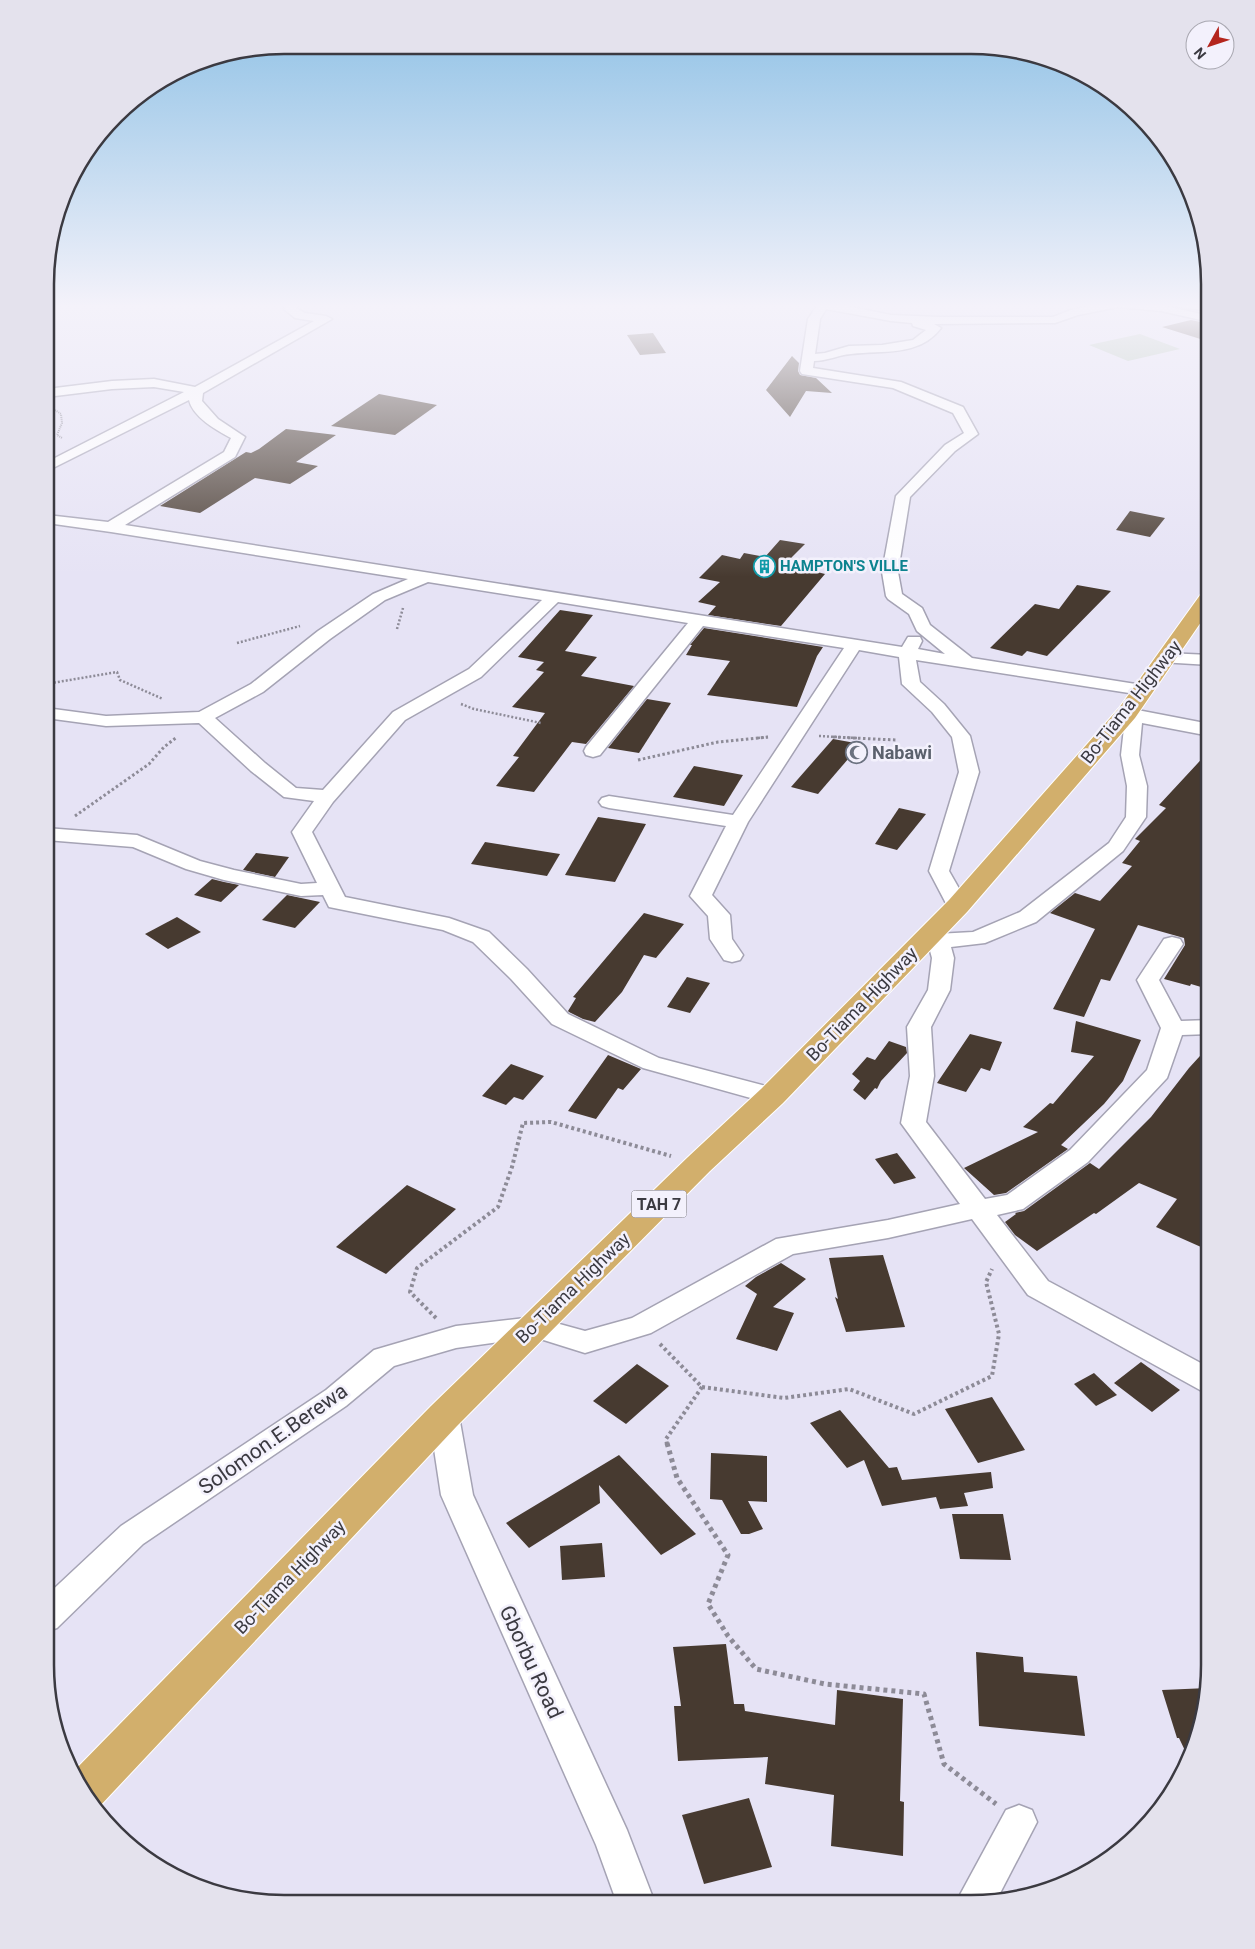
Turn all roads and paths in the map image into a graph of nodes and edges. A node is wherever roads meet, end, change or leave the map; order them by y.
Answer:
1 (189, 395) edge
2 (196, 395) edge
3 (921, 395) edge
4 (54, 410) dead end
5 (74, 453) junction
6 (54, 463) edge
7 (54, 520) edge
8 (111, 527) junction
9 (426, 577) junction
10 (554, 597) junction
11 (1201, 611) edge
12 (346, 620) junction
13 (699, 620) junction
14 (923, 627) junction
15 (237, 643) dead end
16 (854, 645) junction
17 (906, 653) junction
18 (1166, 658) junction
19 (1201, 660) edge
20 (966, 662) junction
21 (54, 682) edge
22 (437, 694) junction
23 (1134, 706) junction
24 (54, 714) edge
25 (203, 717) junction
26 (181, 718) junction
27 (541, 723) dead end
28 (1201, 727) edge
29 (593, 751) dead end
30 (326, 798) junction
31 (609, 802) dead end
32 (72, 818) dead end
33 (738, 822) junction
34 (54, 835) edge
35 (331, 888) junction
36 (958, 906) junction
37 (932, 941) junction
38 (1172, 944) dead end
39 (732, 955) dead end
40 (1201, 1027) edge
41 (1173, 1028) junction
42 (772, 1096) junction
43 (699, 1164) junction
44 (977, 1209) junction
45 (1006, 1244) junction
46 (642, 1326) junction
47 (534, 1327) junction
48 (456, 1338) junction
49 (1201, 1377) edge
50 (702, 1387) junction
51 (444, 1416) junction
52 (54, 1609) edge
53 (88, 1787) edge
54 (1019, 1822) joint
55 (633, 1895) edge
56 (979, 1895) edge

1 - 5 street
2 - 8 street
3 - 14 street
4 - 5 path
5 - 6 street
7 - 8 street
8 - 9 street
9 - 10 street
9 - 12 street
10 - 13 street
10 - 22 street
11 - 18 highway, Bo-Tiama Highway / TAH 7
12 - 15 path
12 - 25 street
13 - 16 street
13 - 29 street
14 - 17 street
14 - 20 street
16 - 17 street
16 - 33 street
17 - 20 street
17 - 36 street
18 - 19 street
18 - 23 highway, Bo-Tiama Highway / TAH 7
20 - 23 street
21 - 26 path
22 - 27 path
22 - 30 street
23 - 28 street
23 - 36 highway, Bo-Tiama Highway / TAH 7
23 - 37 street
24 - 26 street
25 - 26 street
25 - 30 street
25 - 32 path
30 - 35 street
31 - 33 street
33 - 39 street
34 - 35 street
35 - 42 street
36 - 37 highway, Bo-Tiama Highway / TAH 7
37 - 42 highway, Bo-Tiama Highway / TAH 7
37 - 44 street
38 - 41 street
40 - 41 street
41 - 44 street
42 - 43 highway, Bo-Tiama Highway / TAH 7
43 - 47 highway, Bo-Tiama Highway / TAH 7
43 - 48 path
44 - 45 street
44 - 46 street
45 - 49 street
45 - 50 path
46 - 47 street
46 - 50 path
47 - 48 street, Solomon.E.Berewa
47 - 51 highway, Bo-Tiama Highway / TAH 7
48 - 52 street, Solomon.E.Berewa
50 - 54 path
51 - 53 highway, Bo-Tiama Highway / TAH 7
51 - 55 street, Gborbu Road
54 - 56 street

